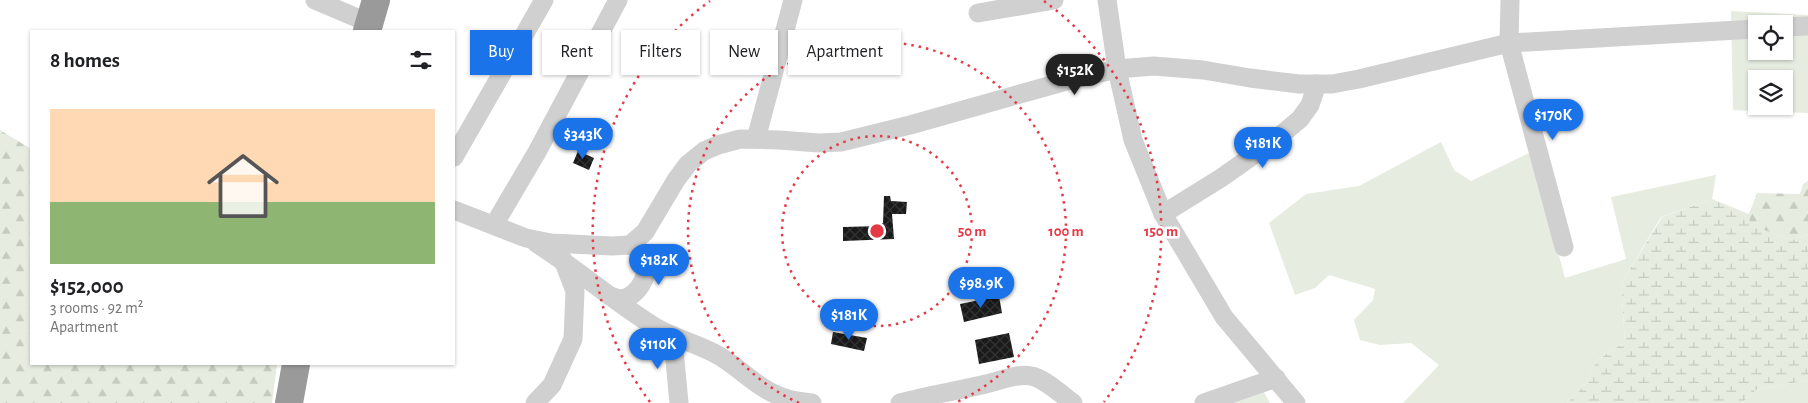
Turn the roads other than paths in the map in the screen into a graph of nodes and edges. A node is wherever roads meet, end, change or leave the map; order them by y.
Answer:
1 (314, 0) edge
2 (544, 0) edge
3 (618, 0) edge
4 (793, 0) edge
5 (1054, 0) edge
6 (1107, 0) edge
7 (1510, 0) edge
8 (978, 14) dead end
9 (370, 18) edge
10 (1808, 26) edge
11 (1793, 27) edge
12 (1748, 29) edge
13 (1509, 43) junction
14 (1117, 69) junction
15 (1317, 84) junction
16 (756, 140) junction
17 (455, 155) edge
18 (455, 210) edge
19 (1163, 214) junction
20 (494, 224) junction
21 (526, 238) junction
22 (630, 244) junction
23 (1564, 247) dead end
24 (562, 260) junction
25 (610, 296) junction
26 (676, 338) junction
27 (296, 365) edge
28 (1276, 378) junction
29 (289, 403) edge
30 (536, 403) edge
31 (679, 403) edge
32 (812, 403) edge
33 (900, 403) edge
34 (1073, 403) edge
35 (1204, 403) edge
36 (1296, 403) edge

1 - 9 street
2 - 17 street
3 - 20 street
4 - 16 street
5 - 8 street
6 - 14 street
7 - 13 street
10 - 11 street
12 - 13 street
13 - 15 street
13 - 23 street
14 - 15 street
14 - 16 street
14 - 19 street
15 - 19 street
16 - 22 street
18 - 20 street
19 - 28 street
20 - 21 street
21 - 22 street
21 - 24 street
22 - 25 street
24 - 25 street
24 - 30 street
25 - 26 street
26 - 31 street
26 - 32 street
27 - 29 highway
28 - 35 street
28 - 36 street
33 - 34 street

